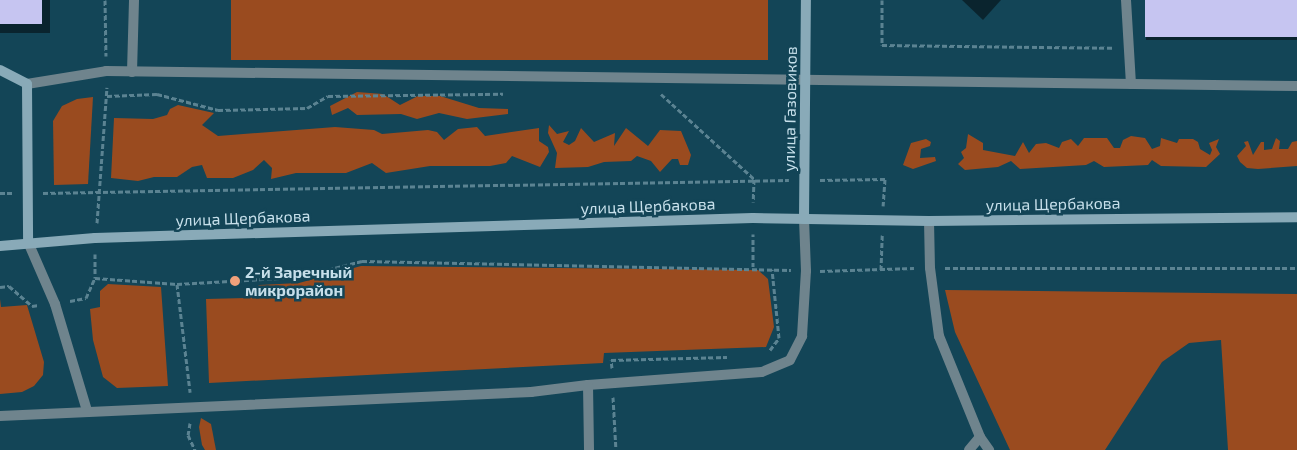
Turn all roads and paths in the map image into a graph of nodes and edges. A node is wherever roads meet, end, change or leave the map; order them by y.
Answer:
1 (105, 0) edge
2 (134, 0) edge
3 (806, 0) edge
4 (882, 0) edge
5 (1126, 0) edge
6 (1128, 48) junction
7 (0, 70) edge
8 (106, 71) junction
9 (132, 72) junction
10 (805, 80) junction
11 (27, 84) junction
12 (1131, 84) junction
13 (1297, 86) edge
14 (659, 92) dead end
15 (513, 94) dead end
16 (107, 96) junction
17 (754, 179) junction
18 (804, 181) junction
19 (28, 192) junction
20 (0, 193) edge
21 (100, 194) junction
22 (1297, 217) edge
23 (753, 218) junction
24 (804, 219) junction
25 (882, 220) junction
26 (928, 221) junction
27 (95, 238) junction
28 (28, 242) junction
29 (0, 246) edge
30 (753, 267) junction
31 (930, 268) junction
32 (1297, 268) edge
33 (772, 269) junction
34 (881, 270) junction
35 (806, 271) junction
36 (95, 278) junction
37 (177, 284) junction
38 (0, 287) edge
39 (55, 304) junction
40 (767, 355) dead end
41 (738, 356) dead end
42 (612, 383) junction
43 (588, 385) junction
44 (191, 407) junction
45 (87, 411) junction
46 (0, 416) edge
47 (980, 437) junction
48 (195, 450) edge
49 (589, 450) edge
50 (616, 450) edge
51 (969, 450) edge
52 (989, 450) edge

1 - 8 path
2 - 9 lane
3 - 10 main road, улица Газовиков
4 - 6 path
5 - 6 lane
6 - 12 lane
7 - 11 main road
8 - 9 lane
8 - 11 lane
8 - 16 path
9 - 10 lane
10 - 12 lane
10 - 18 main road, улица Газовиков
11 - 19 main road
12 - 13 lane
14 - 17 path
15 - 16 path
16 - 21 path
17 - 18 path
17 - 21 path
17 - 23 path
18 - 24 main road, улица Газовиков
18 - 25 path
19 - 20 path
19 - 21 path
19 - 28 main road
21 - 27 path
22 - 26 main road, улица Щербакова
23 - 24 main road, улица Щербакова
23 - 27 main road, улица Щербакова
23 - 30 path
24 - 25 main road, улица Щербакова
24 - 35 lane
25 - 26 main road, улица Щербакова
25 - 34 path
26 - 31 lane
27 - 28 main road, улица Щербакова
27 - 36 path
28 - 29 main road, улица Щербакова
28 - 39 lane
30 - 33 path
30 - 37 path
31 - 32 path
31 - 34 path
31 - 47 lane
33 - 35 path
33 - 40 path
34 - 35 path
35 - 42 lane
36 - 37 path
36 - 39 path
37 - 44 path
38 - 39 path
39 - 45 lane
41 - 42 path
42 - 43 lane
42 - 50 path
43 - 44 lane
43 - 49 lane
44 - 45 lane
44 - 48 path
45 - 46 lane
47 - 51 lane
47 - 52 lane

